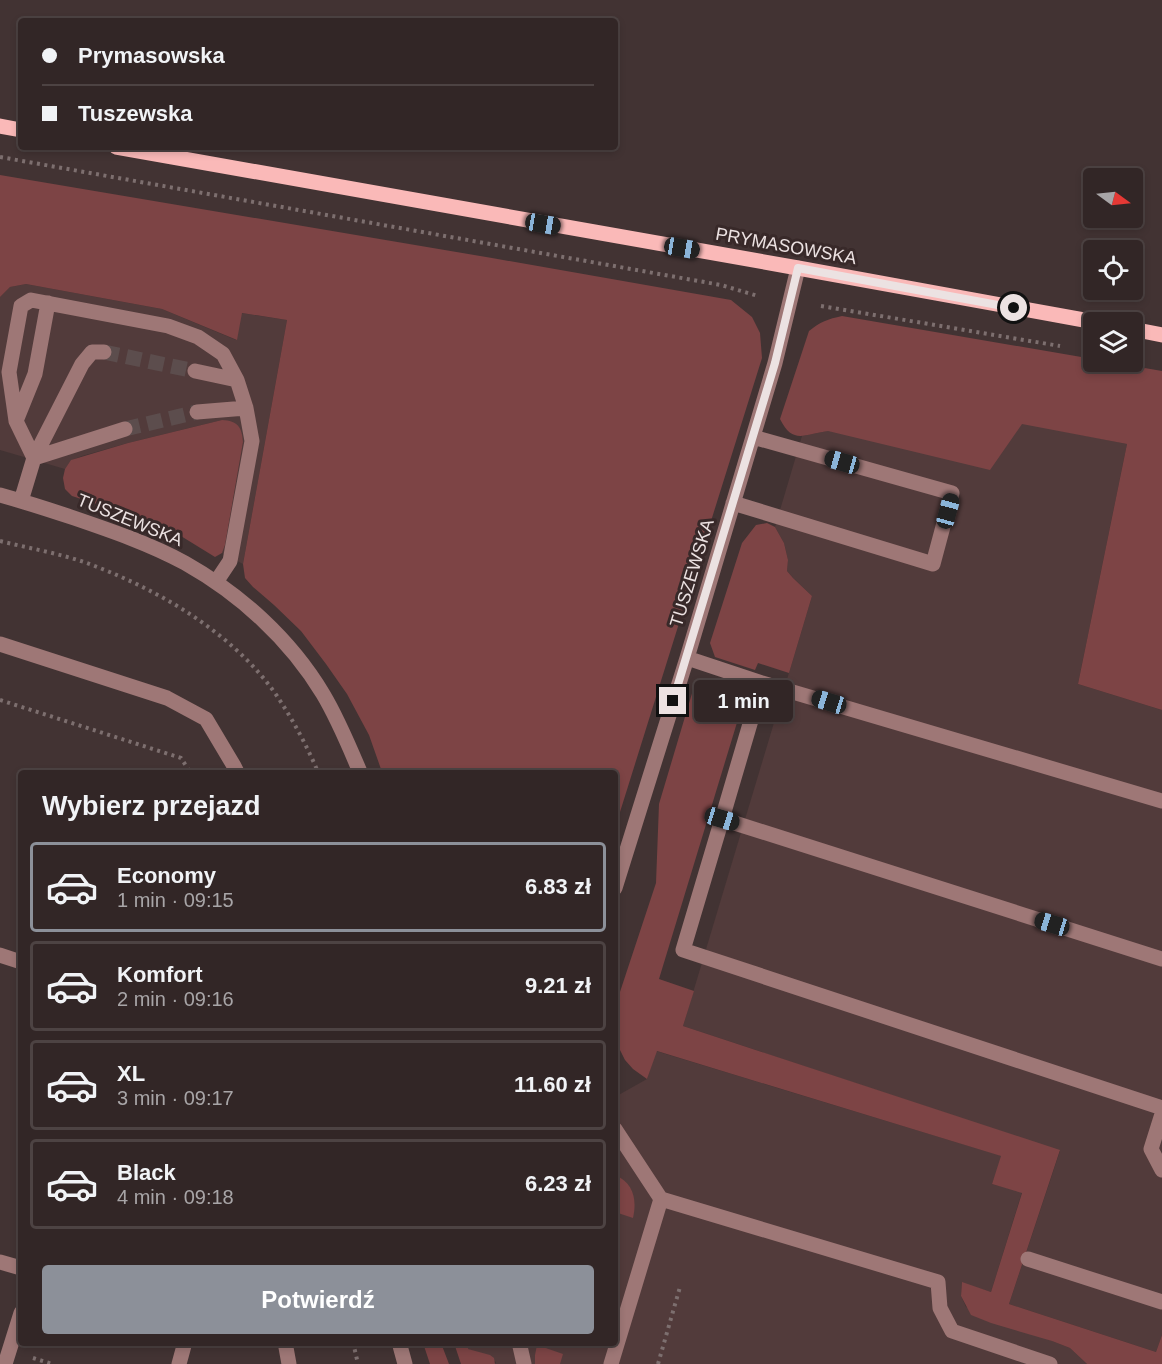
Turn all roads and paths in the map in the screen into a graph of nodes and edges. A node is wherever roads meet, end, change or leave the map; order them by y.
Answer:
1 (0, 126) edge
2 (18, 129) edge
3 (133, 150) edge
4 (0, 157) edge
5 (798, 268) junction
6 (758, 296) dead end
7 (48, 303) junction
8 (821, 306) dead end
9 (1083, 320) edge
10 (1143, 331) edge
11 (1162, 335) edge
12 (1070, 348) dead end
13 (104, 352) tunnel mouth
14 (195, 371) tunnel mouth
15 (237, 380) junction
16 (246, 408) junction
17 (197, 412) tunnel mouth
18 (16, 421) junction
19 (125, 429) tunnel mouth
20 (753, 437) junction
21 (34, 458) junction
22 (0, 495) edge
23 (21, 501) junction
24 (734, 502) junction
25 (0, 541) edge
26 (216, 582) junction
27 (0, 644) edge
28 (687, 658) junction
29 (762, 682) junction
30 (0, 700) edge
31 (189, 770) edge
32 (236, 770) edge
33 (317, 770) edge
34 (359, 770) edge
35 (1162, 801) edge
36 (722, 819) junction
37 (618, 878) edge
38 (0, 955) edge
39 (1162, 959) edge
40 (18, 961) edge
41 (1162, 1108) edge
42 (1162, 1114) edge
43 (618, 1134) edge
44 (1162, 1170) edge
45 (661, 1199) junction
46 (1028, 1259) dead end
47 (0, 1262) edge
48 (18, 1267) edge
49 (680, 1287) dead end
50 (1162, 1302) edge
51 (18, 1322) edge
52 (618, 1341) edge
53 (184, 1346) edge
54 (286, 1346) edge
55 (354, 1346) edge
56 (400, 1346) edge
57 (520, 1346) edge
58 (616, 1346) edge
59 (5, 1364) edge
60 (179, 1364) edge
61 (289, 1364) edge
62 (358, 1364) edge
63 (405, 1364) edge
64 (524, 1364) edge
65 (611, 1364) edge
66 (658, 1364) edge
67 (1050, 1364) edge

1 - 2 main road
3 - 5 main road, PRYMASOWSKA
4 - 6 path
5 - 9 main road, PRYMASOWSKA
5 - 20 street, TUSZEWSKA
7 - 15 street
7 - 18 street
7 - 18 street
8 - 12 path
10 - 11 main road
13 - 21 street
14 - 15 street
15 - 16 street
16 - 17 street
16 - 26 street
18 - 21 street
19 - 21 street
20 - 24 street, TUSZEWSKA
20 - 24 street
21 - 23 street
22 - 23 street, TUSZEWSKA
23 - 26 street, TUSZEWSKA
24 - 28 street, TUSZEWSKA
25 - 33 path
26 - 34 street, TUSZEWSKA
27 - 32 street
28 - 29 street
28 - 37 street, TUSZEWSKA
29 - 35 street
29 - 36 street
30 - 31 path
36 - 39 street
36 - 41 street
38 - 40 street
42 - 44 street
43 - 45 street
45 - 52 street
45 - 67 street
46 - 50 street
47 - 48 street
49 - 66 path
51 - 59 street
53 - 60 street
54 - 61 street
55 - 62 path
56 - 63 street
57 - 64 street
58 - 65 street

